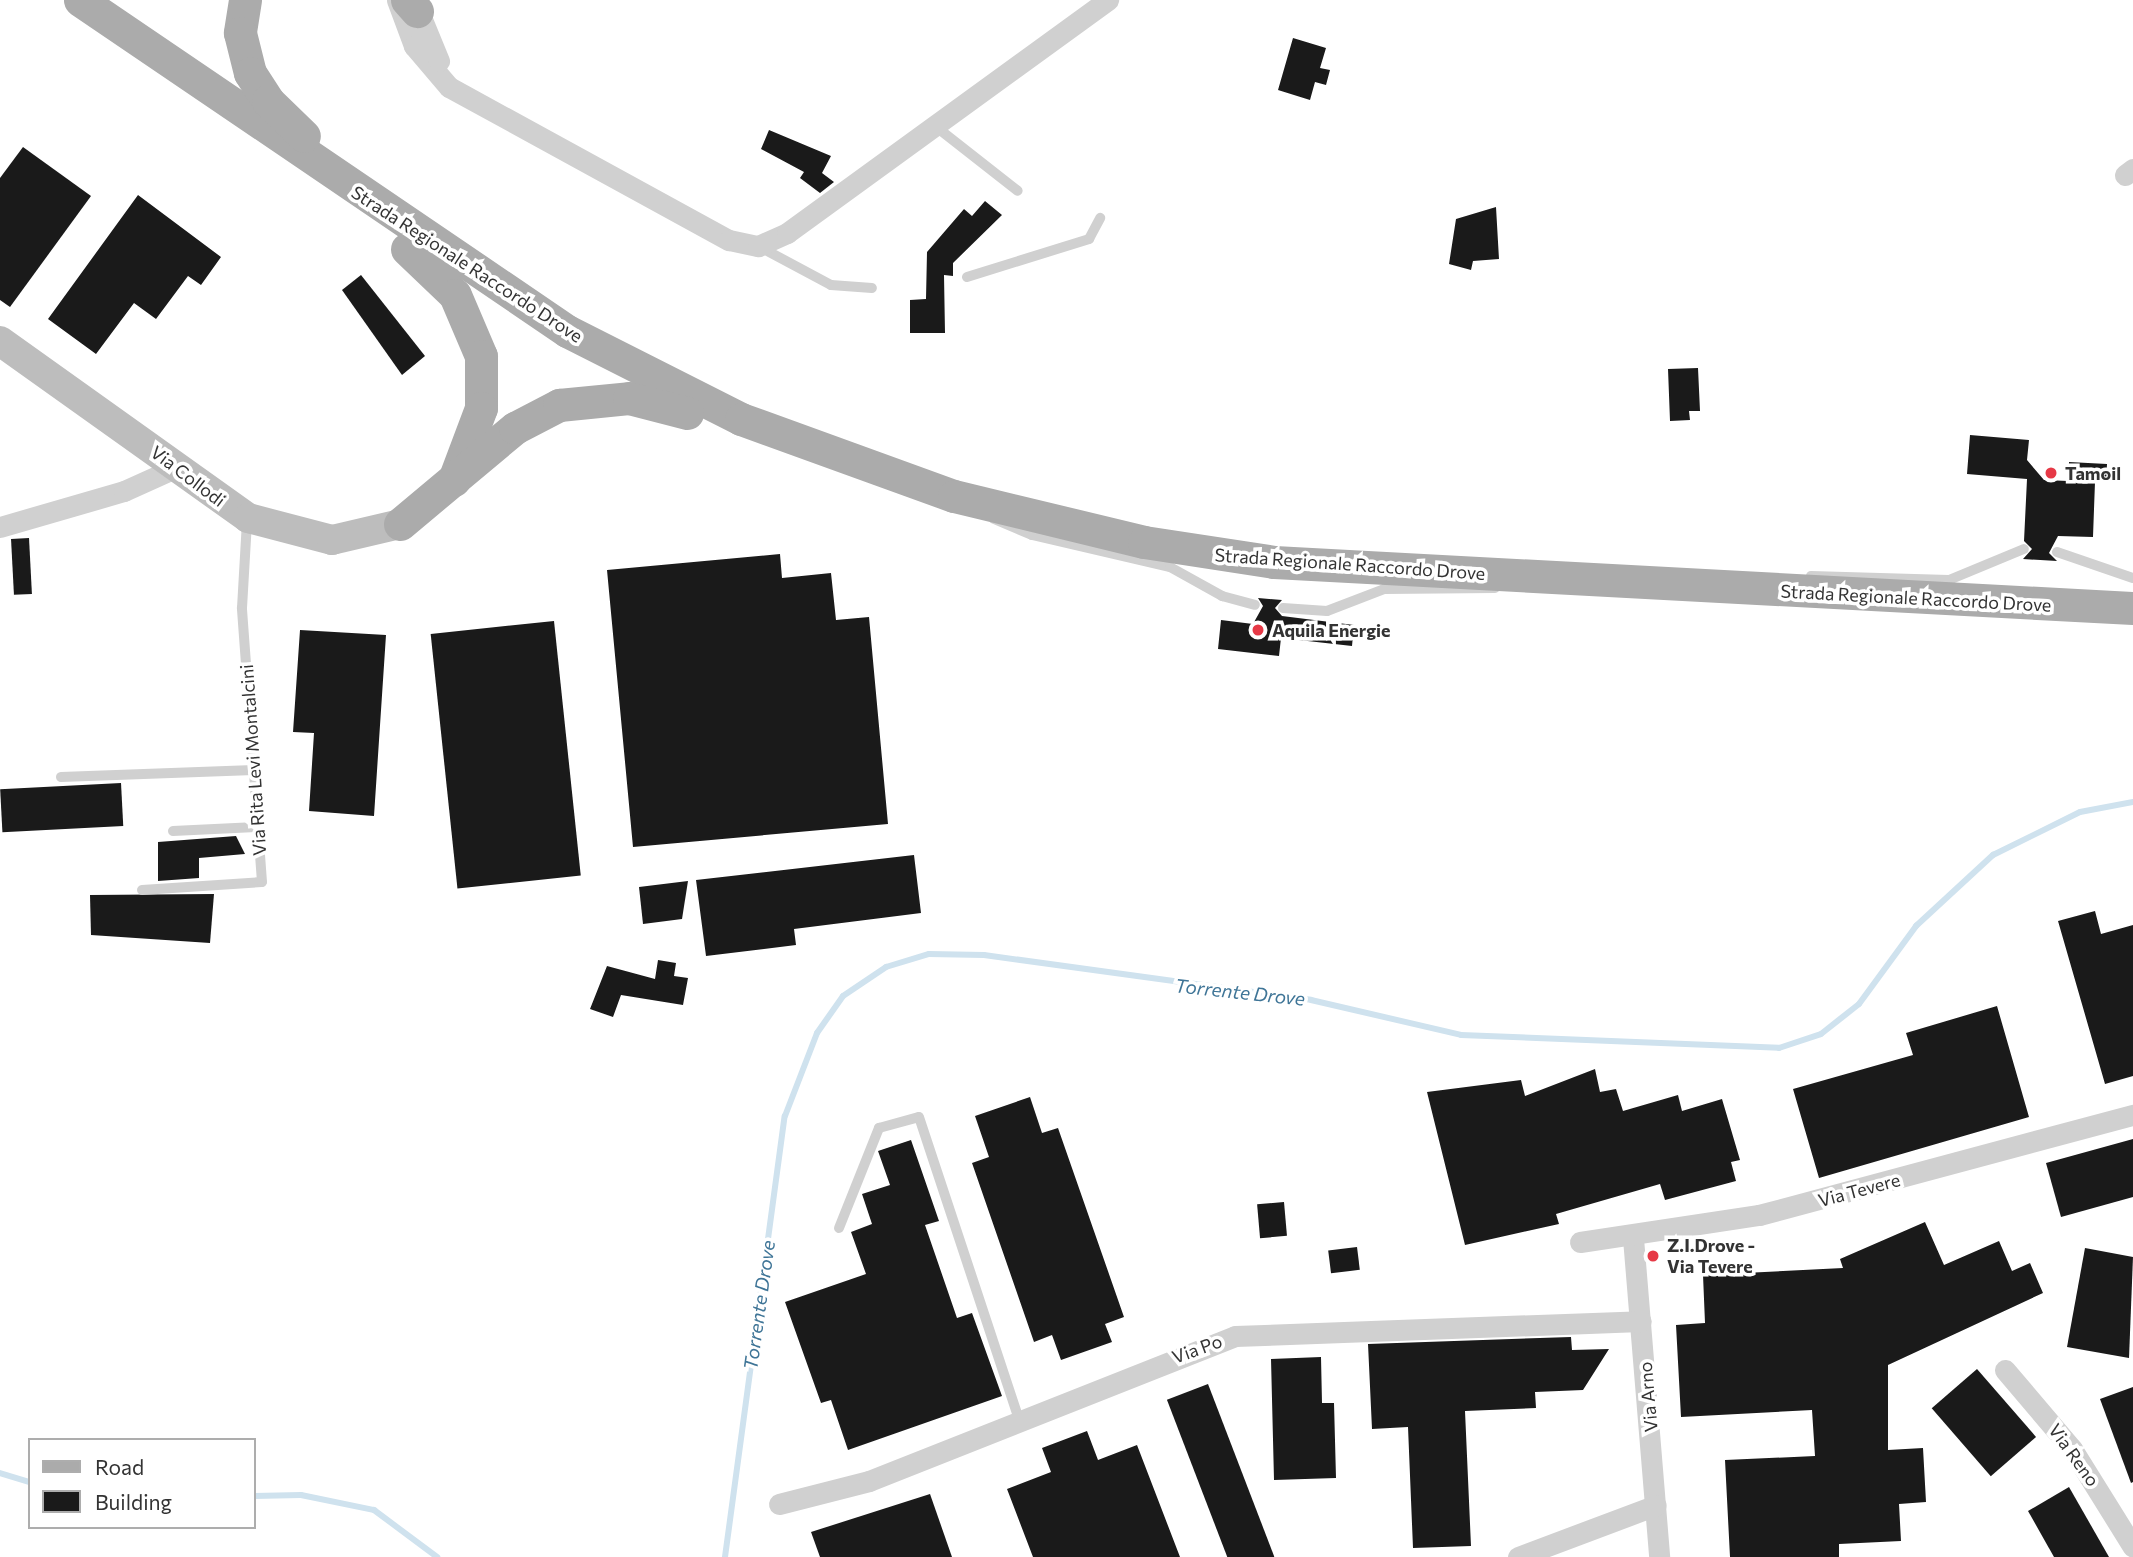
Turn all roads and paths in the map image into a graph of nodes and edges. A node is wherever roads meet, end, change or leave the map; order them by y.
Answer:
1 (245, 0) edge
2 (1108, 0) edge
3 (409, 3) edge
4 (87, 5) edge
5 (935, 126) junction
6 (1018, 191) dead end
7 (1100, 218) dead end
8 (758, 246) junction
9 (967, 276) dead end
10 (872, 288) dead end
11 (0, 341) edge
12 (586, 341) junction
13 (175, 468) junction
14 (888, 476) junction
15 (454, 480) junction
16 (973, 502) junction
17 (248, 518) junction
18 (400, 524) joint
19 (0, 527) edge
20 (2024, 549) dead end
21 (2057, 552) dead end
22 (1522, 577) junction
23 (2133, 578) edge
24 (1767, 591) junction
25 (1255, 605) dead end
26 (1283, 608) dead end
27 (2133, 608) edge
28 (254, 770) junction
29 (61, 777) dead end
30 (258, 827) junction
31 (173, 831) dead end
32 (142, 890) dead end
33 (2133, 1115) edge
34 (839, 1228) dead end
35 (1633, 1238) junction
36 (1580, 1242) dead end
37 (1641, 1321) junction
38 (2005, 1370) dead end
39 (1019, 1420) junction
40 (779, 1504) dead end
41 (1656, 1505) junction
42 (2133, 1547) edge
43 (1518, 1557) edge
44 (1659, 1557) edge

1 - 12 main road
2 - 5 street
3 - 8 street
4 - 12 main road, Strada Regionale Raccordo Drove
4 - 15 main road
5 - 6 lane
5 - 8 street
7 - 9 lane
8 - 10 lane
11 - 13 street, Via Collodi
12 - 14 main road, Strada Regionale Raccordo Drove
13 - 17 street, Via Collodi
13 - 19 street
14 - 15 main road
14 - 16 main road, Strada Regionale Raccordo Drove
15 - 18 main road
16 - 22 main road, Strada Regionale Raccordo Drove
16 - 25 lane
17 - 18 street, Via Collodi
17 - 28 lane, Via Rita Levi Montalcini
20 - 24 lane
21 - 23 lane
22 - 24 main road, Strada Regionale Raccordo Drove
22 - 26 lane
24 - 27 main road, Strada Regionale Raccordo Drove
28 - 29 lane
28 - 30 lane, Via Rita Levi Montalcini
30 - 31 lane
30 - 32 lane, Via Rita Levi Montalcini
33 - 35 street, Via Tevere
34 - 39 lane
35 - 36 street, Via Tevere
35 - 37 street, Via Arno
37 - 39 street, Via Po
37 - 41 street, Via Arno
38 - 42 street, Via Reno
39 - 40 street, Via Po
41 - 43 street
41 - 44 street, Via Arno

